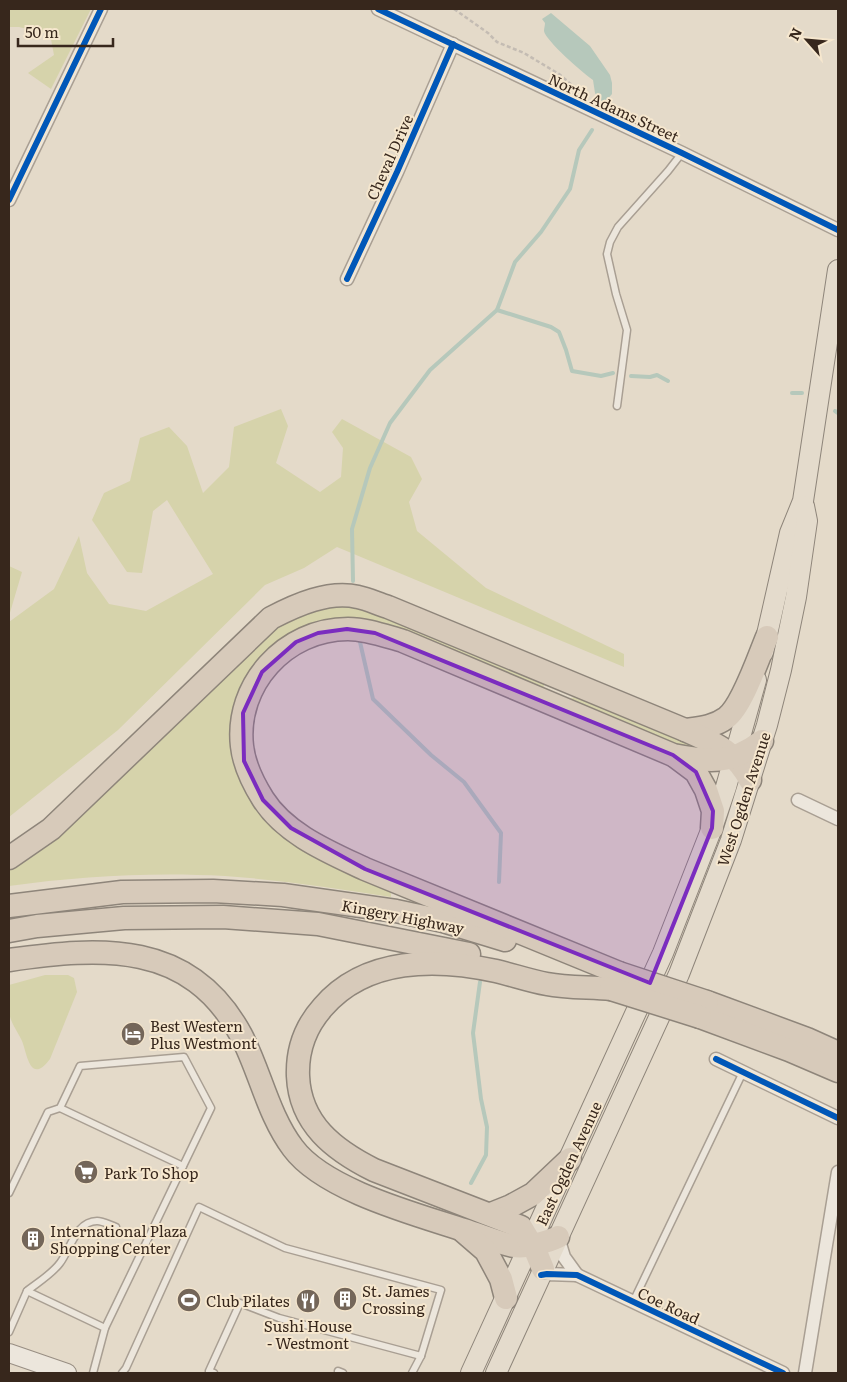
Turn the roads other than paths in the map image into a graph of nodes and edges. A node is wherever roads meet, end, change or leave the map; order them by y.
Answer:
1 (101, 9) edge
2 (378, 9) edge
3 (453, 44) junction
4 (682, 153) junction
5 (9, 200) edge
6 (838, 230) edge
7 (838, 270) edge
8 (347, 280) dead end
9 (617, 406) dead end
10 (803, 501) junction
11 (767, 637) junction
12 (685, 730) junction
13 (762, 741) junction
14 (673, 754) junction
15 (734, 757) junction
16 (750, 780) junction
17 (798, 800) dead end
18 (838, 819) edge
19 (712, 828) junction
20 (9, 858) edge
21 (9, 906) edge
22 (9, 931) edge
23 (663, 953) joint
24 (9, 960) edge
25 (615, 981) junction
26 (703, 1009) junction
27 (838, 1052) edge
28 (716, 1059) dead end
29 (838, 1071) edge
30 (743, 1072) junction
31 (629, 1082) joint
32 (60, 1108) junction
33 (838, 1118) edge
34 (570, 1159) junction
35 (183, 1166) junction
36 (838, 1172) edge
37 (9, 1193) edge
38 (491, 1214) junction
39 (116, 1227) dead end
40 (460, 1228) junction
41 (558, 1237) junction
42 (531, 1244) junction
43 (542, 1272) junction
44 (577, 1276) junction
45 (27, 1291) junction
46 (506, 1298) junction
47 (633, 1302) junction
48 (105, 1328) junction
49 (9, 1332) edge
50 (9, 1353) edge
51 (420, 1356) junction
52 (67, 1373) edge
53 (93, 1373) edge
54 (122, 1373) edge
55 (214, 1373) edge
56 (412, 1373) edge
57 (471, 1373) edge
58 (496, 1373) edge
59 (783, 1373) edge
60 (805, 1373) edge

1 - 5 street
2 - 3 street, North Adams Street
3 - 4 street, North Adams Street
3 - 8 street, Cheval Drive
4 - 6 street, North Adams Street
4 - 9 lane
7 - 10 main road, West Ogden Avenue
10 - 11 main road, West Ogden Avenue
10 - 13 main road, West Ogden Avenue
11 - 12 highway
11 - 15 main road, West Ogden Avenue
12 - 15 highway
12 - 20 highway
13 - 15 highway
13 - 16 main road, West Ogden Avenue
14 - 15 highway
14 - 19 highway
14 - 25 highway
15 - 16 highway
15 - 19 main road, West Ogden Avenue
16 - 31 main road, West Ogden Avenue
17 - 18 street
19 - 23 main road, West Ogden Avenue
21 - 25 highway, Kingery Highway
22 - 25 highway, Kingery Highway
23 - 34 main road, East Ogden Avenue
24 - 40 highway
25 - 26 highway, Kingery Highway, bridge
25 - 38 highway
26 - 27 highway, Kingery Highway
26 - 29 highway, Kingery Highway
28 - 30 street
30 - 33 street
30 - 47 lane
31 - 41 main road, East Ogden Avenue
32 - 35 lane
32 - 35 lane
32 - 37 lane
34 - 38 highway
34 - 42 main road, East Ogden Avenue
35 - 48 lane
36 - 60 street
38 - 42 highway
39 - 45 lane
40 - 42 highway
40 - 46 highway
41 - 42 highway
41 - 43 main road, East Ogden Avenue
41 - 44 street
42 - 43 highway
42 - 46 main road, East Ogden Avenue
43 - 44 street, Coe Road
43 - 58 main road, East Ogden Avenue
44 - 47 street, Coe Road
45 - 48 lane
45 - 49 lane
46 - 57 main road, East Ogden Avenue
47 - 59 street, Coe Road
48 - 53 lane
50 - 52 street
51 - 54 lane
51 - 55 lane
51 - 56 lane

